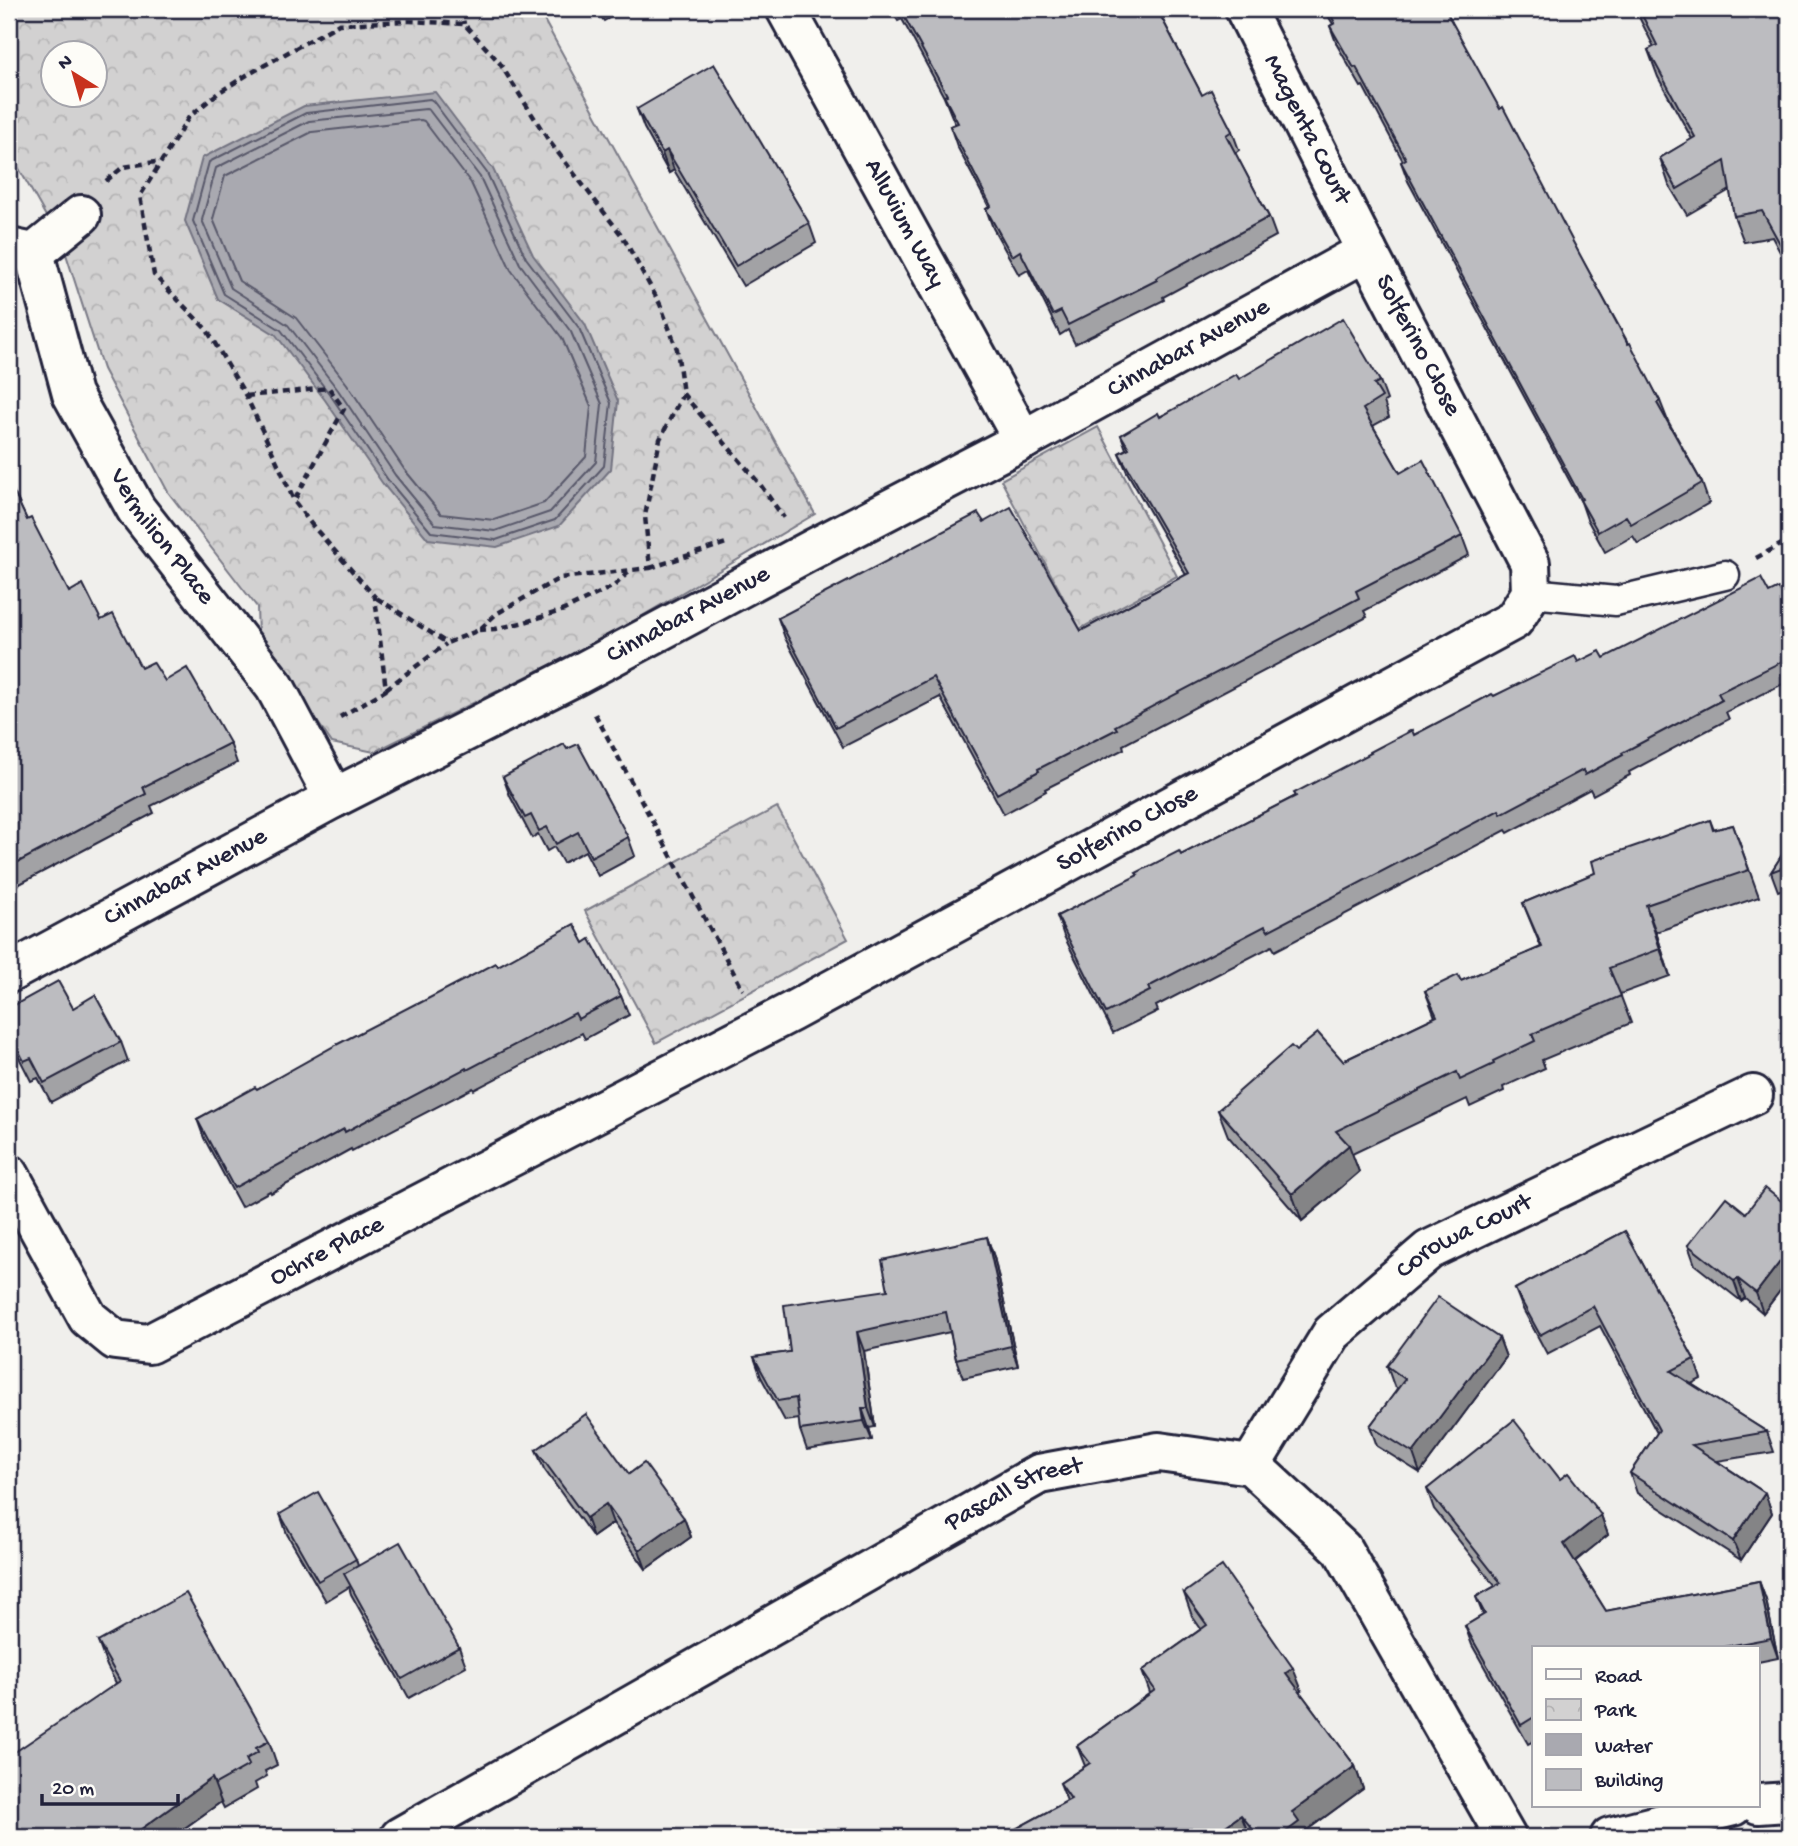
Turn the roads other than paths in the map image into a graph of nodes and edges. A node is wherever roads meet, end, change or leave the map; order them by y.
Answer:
1 (786, 9) edge
2 (1245, 9) edge
3 (81, 215) road end
4 (22, 250) edge
5 (1367, 251) junction
6 (1023, 440) junction
7 (1725, 575) dead end
8 (1531, 593) junction
9 (334, 798) junction
10 (9, 973) edge
11 (713, 1053) joint
12 (1752, 1095) dead end
13 (9, 1174) edge
14 (1251, 1465) junction
15 (1789, 1802) edge
16 (1759, 1804) edge
17 (1725, 1808) edge
18 (400, 1837) edge
19 (1506, 1837) edge
20 (1610, 1837) edge

1 - 6 street, Alluvium Way
2 - 5 street, Magenta Court
3 - 4 street, Vermilion Place
4 - 9 street, Vermilion Place
5 - 6 street, Cinnabar Avenue
5 - 8 street, Solferino Close
6 - 9 street, Cinnabar Avenue
7 - 8 lane
8 - 11 street, Solferino Close
9 - 10 street, Cinnabar Avenue
11 - 13 street, Ochre Place
12 - 14 street, Corowa Court
14 - 18 street, Pascall Street
14 - 19 street
15 - 16 street
17 - 20 street

